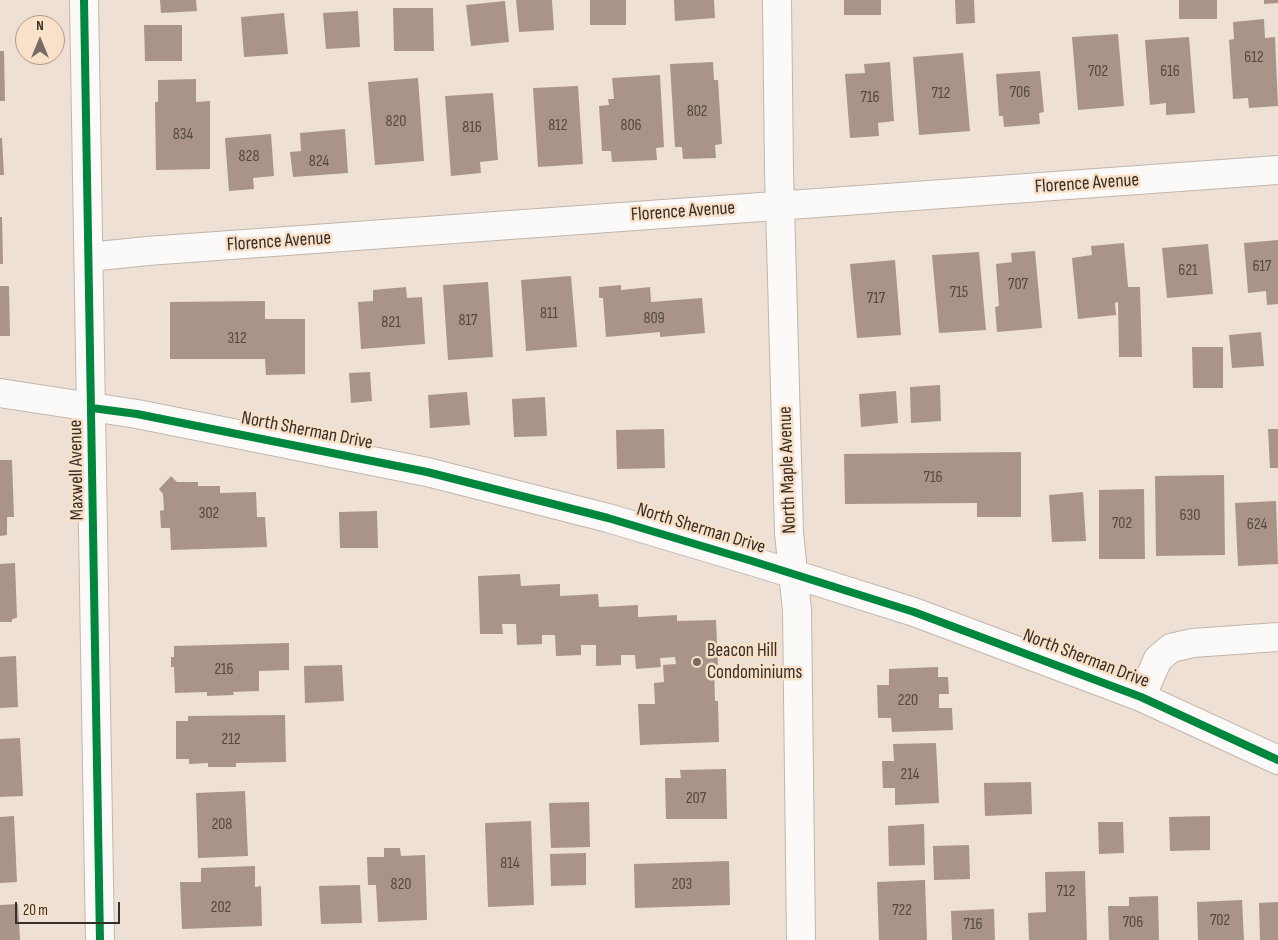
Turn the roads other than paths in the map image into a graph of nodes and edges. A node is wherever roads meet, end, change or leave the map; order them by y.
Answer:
1 (84, 0) edge
2 (777, 0) edge
3 (1278, 170) edge
4 (781, 205) junction
5 (89, 257) junction
6 (0, 393) edge
7 (92, 408) junction
8 (794, 574) junction
9 (1278, 637) edge
10 (1141, 697) junction
11 (1278, 760) edge
12 (100, 940) edge
13 (801, 940) edge

1 - 5 street, Maxwell Avenue
2 - 4 street, North Maple Avenue
3 - 4 street, Florence Avenue
4 - 5 street, Florence Avenue
4 - 8 street, North Maple Avenue
5 - 7 street, Maxwell Avenue
6 - 7 street, North Sherman Drive
7 - 8 street, North Sherman Drive
7 - 12 street, Maxwell Avenue
8 - 10 street, North Sherman Drive
8 - 13 street, North Maple Avenue
9 - 10 street
10 - 11 street, North Sherman Drive

